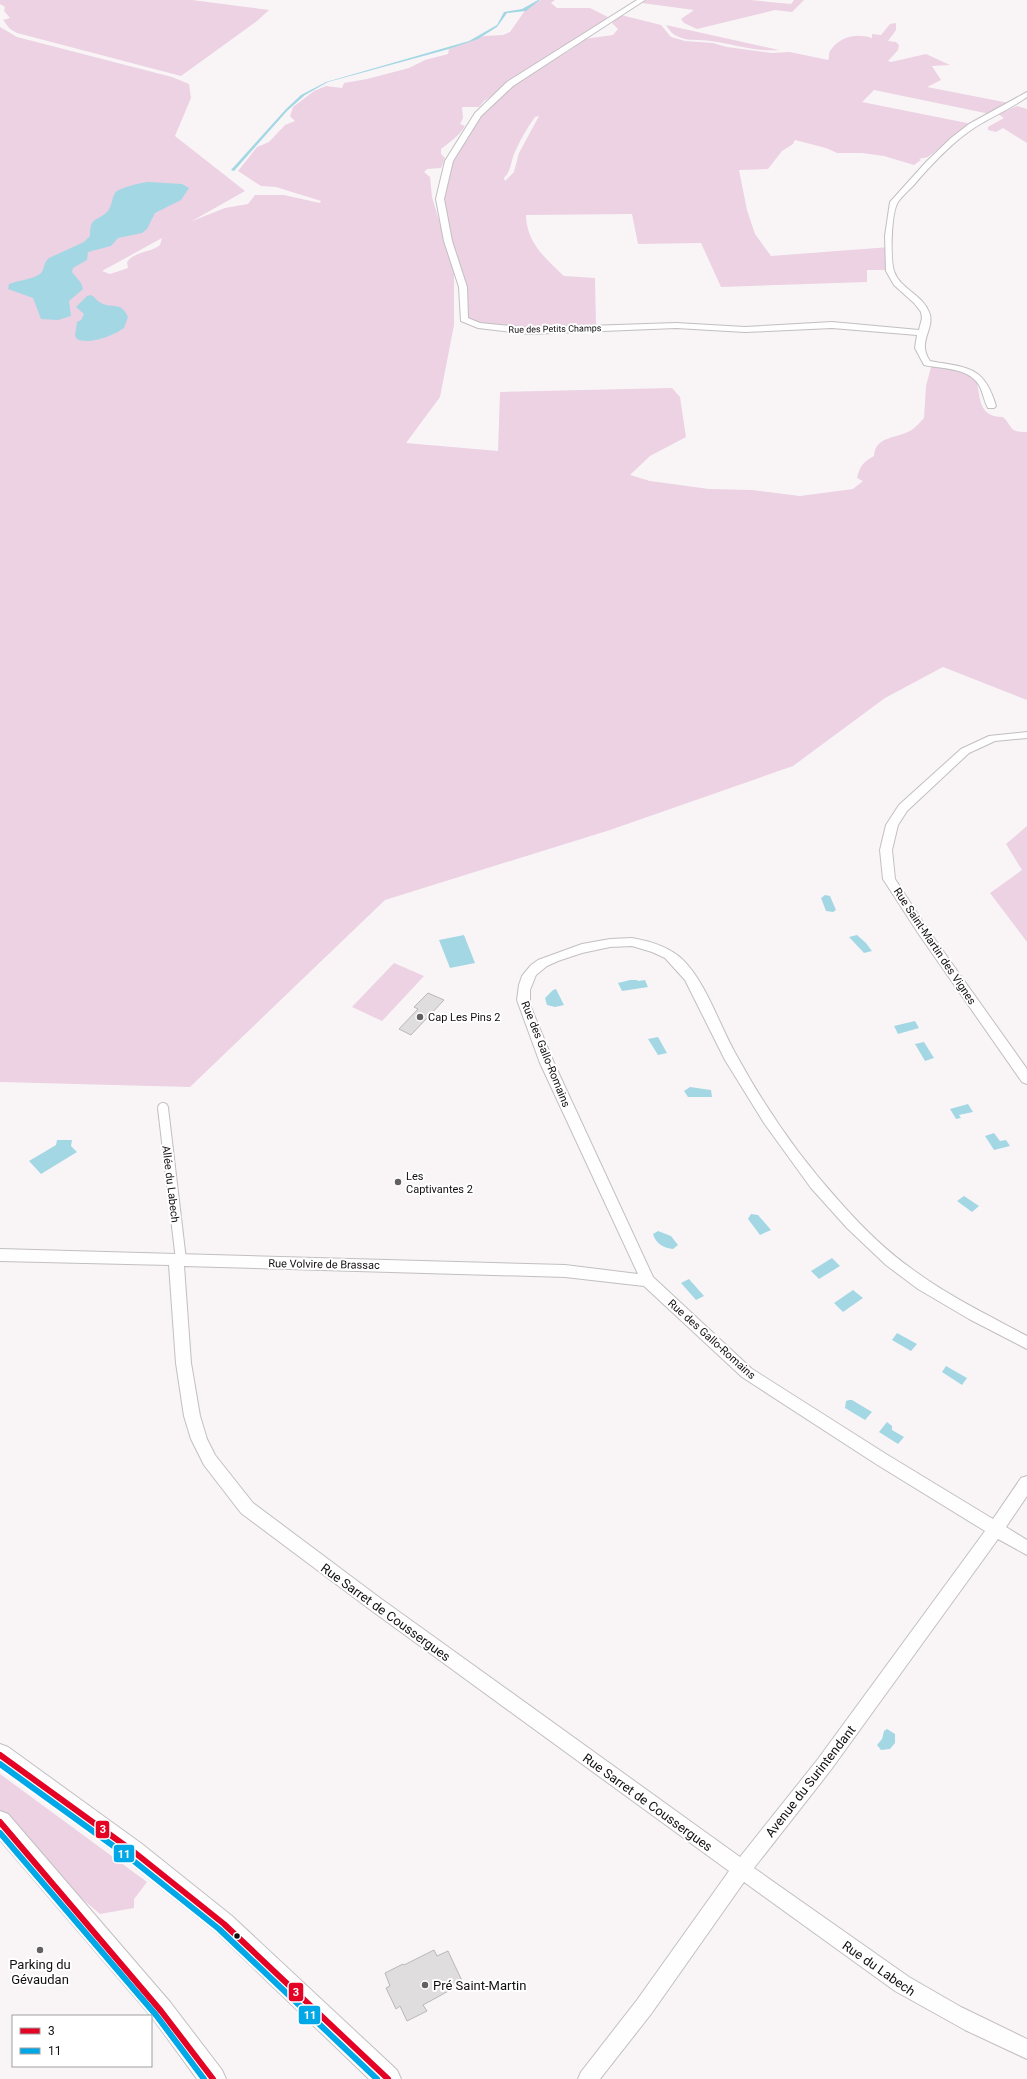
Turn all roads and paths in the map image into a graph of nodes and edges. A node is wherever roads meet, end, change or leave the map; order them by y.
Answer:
1 (642, 0) edge
2 (1027, 94) edge
3 (921, 333) junction
4 (991, 406) dead end
5 (1027, 735) edge
6 (1027, 1079) edge
7 (163, 1108) dead end
8 (0, 1255) edge
9 (178, 1260) junction
10 (648, 1281) junction
11 (1027, 1343) edge
12 (1027, 1483) edge
13 (995, 1530) junction
14 (1027, 1548) edge
15 (0, 1755) edge
16 (0, 1822) edge
17 (741, 1870) junction
18 (1027, 2049) edge
19 (589, 2078) edge
20 (213, 2079) edge
21 (388, 2079) edge

1 - 3 street, Rue des Petits Champs
2 - 3 street
3 - 4 street
5 - 6 street, Rue Saint-Martin des Vignes
7 - 9 street, Allée du Labech
8 - 9 street, Rue Volvire de Brassac
9 - 10 street, Rue Volvire de Brassac
9 - 17 street, Rue Sarret de Coussergues
10 - 11 street, Rue des Gallo-Romains
10 - 13 street, Rue des Gallo-Romains
12 - 13 street, Avenue du Surintendant
13 - 14 street, Rue des Gallo-Romains
13 - 17 street, Avenue du Surintendant
15 - 21 street
16 - 20 street
17 - 18 street, Rue du Labech
17 - 19 street, Avenue du Surintendant

